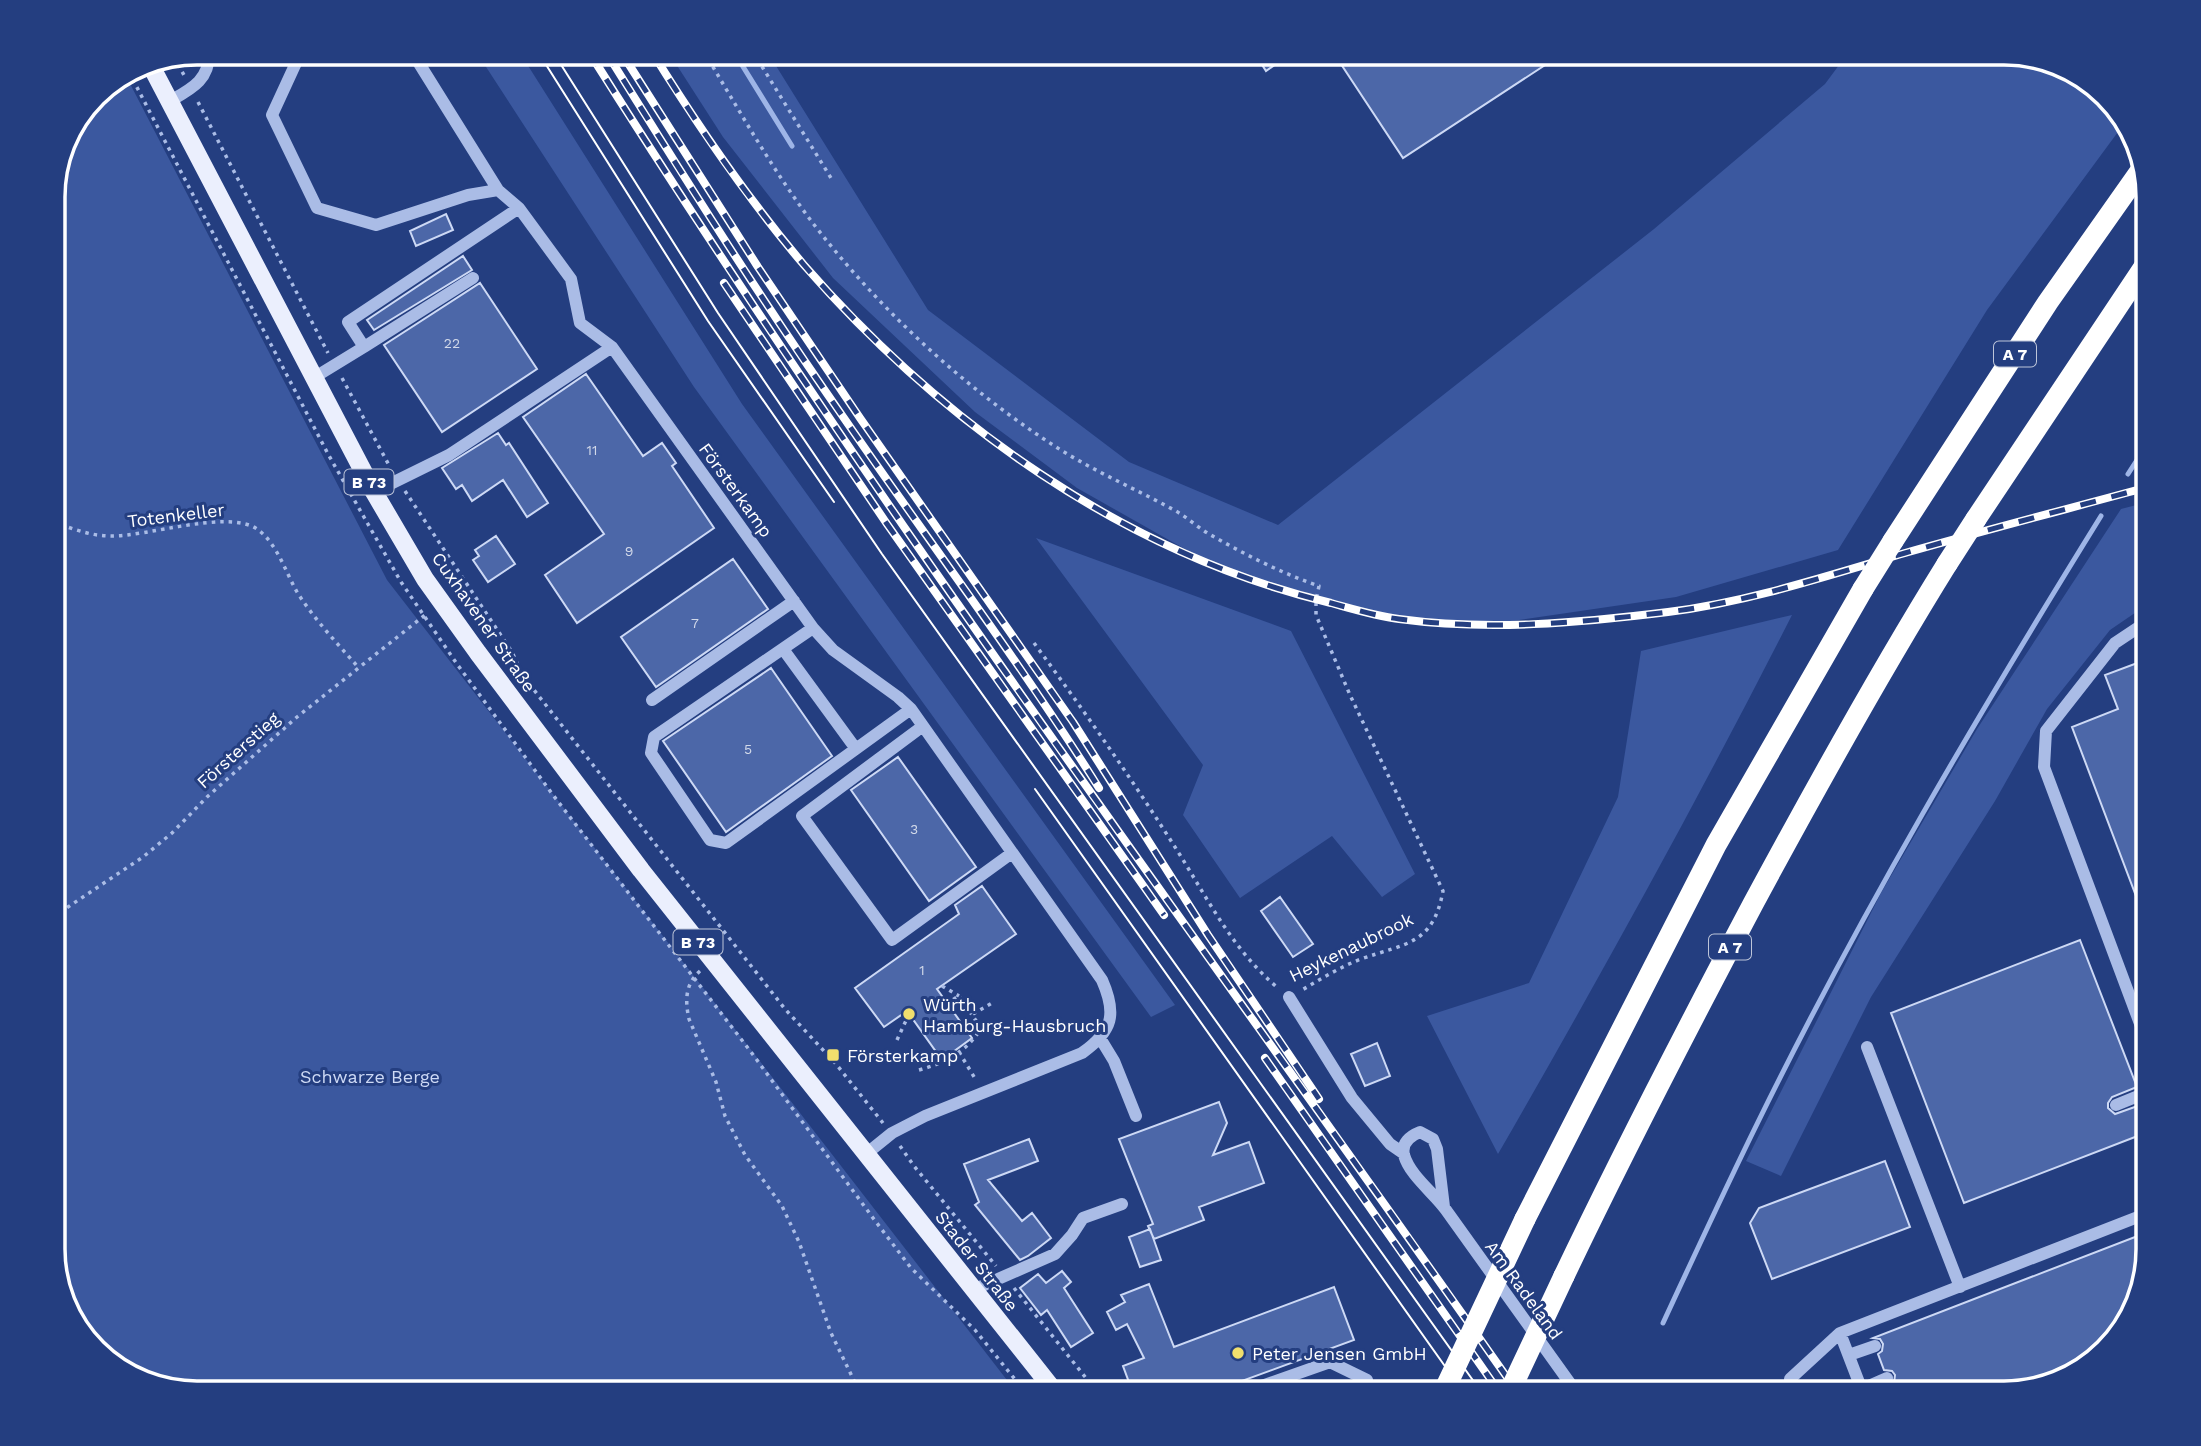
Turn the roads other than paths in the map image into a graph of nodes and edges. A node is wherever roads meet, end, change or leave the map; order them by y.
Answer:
1 (208, 65) edge
2 (296, 65) edge
3 (420, 65) edge
4 (154, 72) edge
5 (170, 101) junction
6 (2135, 179) edge
7 (498, 190) junction
8 (519, 208) junction
9 (473, 278) dead end
10 (2136, 279) edge
11 (364, 347) junction
12 (612, 347) junction
13 (315, 377) junction
14 (374, 492) junction
15 (794, 601) junction
16 (813, 628) junction
17 (2136, 629) edge
18 (783, 649) junction
19 (652, 700) dead end
20 (911, 709) junction
21 (923, 726) junction
22 (856, 749) junction
23 (1012, 853) junction
24 (1289, 997) road end
25 (2136, 1013) edge
26 (1100, 1038) junction
27 (1867, 1047) dead end
28 (2136, 1097) edge
29 (2116, 1105) dead end
30 (1136, 1116) dead end
31 (1403, 1153) junction
32 (866, 1154) junction
33 (1122, 1204) dead end
34 (1444, 1207) junction
35 (2136, 1218) edge
36 (1960, 1287) junction
37 (973, 1290) junction
38 (1840, 1333) junction
39 (1875, 1346) dead end
40 (1849, 1355) junction
41 (1887, 1378) dead end
42 (1790, 1379) dead end
43 (1367, 1380) dead end
44 (1046, 1381) edge
45 (1278, 1381) edge
46 (1449, 1381) edge
47 (1515, 1381) edge
48 (1568, 1381) edge
49 (1859, 1381) edge
50 (1881, 1381) edge

1 - 5 street
2 - 7 street
3 - 7 street
4 - 5 main road, Cuxhavener Straße / B 73
5 - 13 main road, Cuxhavener Straße / B 73
6 - 46 highway, A 7, bridge
7 - 8 street
8 - 11 street
8 - 12 street, Försterkamp
9 - 11 street
10 - 47 highway, A 7, bridge
11 - 13 street
12 - 14 street
12 - 15 street, Försterkamp
13 - 14 main road, Cuxhavener Straße / B 73
14 - 32 main road, Cuxhavener Straße / B 73
15 - 16 street, Försterkamp
15 - 19 street
16 - 18 street
16 - 20 street, Försterkamp
17 - 25 street
18 - 22 street
18 - 22 street
20 - 21 street, Försterkamp
20 - 22 street
21 - 23 street, Försterkamp
21 - 23 street
23 - 26 street, Försterkamp
24 - 31 street, Heykenaubrook
26 - 30 street
26 - 32 street
27 - 36 street
28 - 29 street
31 - 34 street, Am Radeland
31 - 34 street, Am Radeland
32 - 37 main road, Stader Straße / B 73
33 - 37 street
34 - 48 street, Am Radeland
35 - 36 street
36 - 38 street
37 - 44 main road, Stader Straße / B 73
38 - 40 street
38 - 42 street
39 - 40 street
40 - 49 street
41 - 50 street
43 - 45 street

